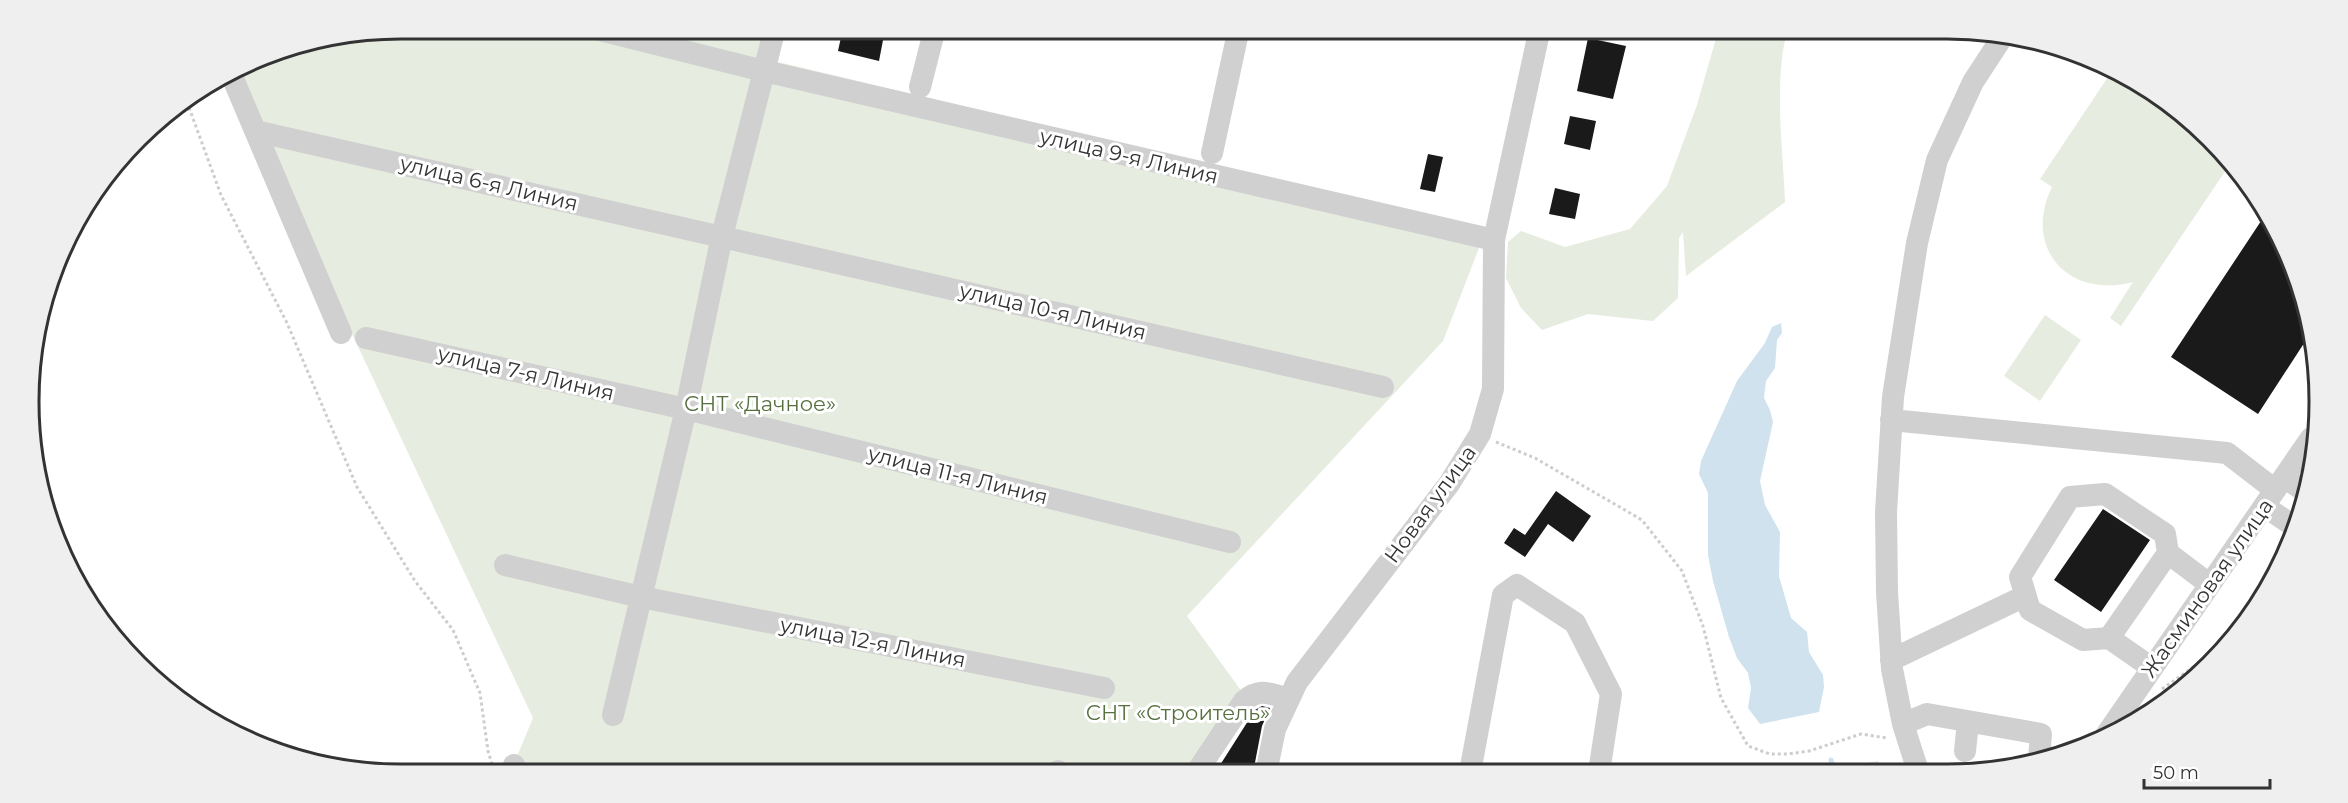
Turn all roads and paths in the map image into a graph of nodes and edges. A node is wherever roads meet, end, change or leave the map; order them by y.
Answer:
1 (636, 39) edge
2 (772, 39) edge
3 (932, 39) edge
4 (1237, 39) edge
5 (1538, 39) edge
6 (1998, 43) edge
7 (764, 71) junction
8 (234, 80) edge
9 (920, 87) dead end
10 (189, 108) edge
11 (255, 131) junction
12 (1212, 153) dead end
13 (722, 236) junction
14 (1494, 240) junction
15 (341, 333) dead end
16 (366, 338) dead end
17 (1383, 387) dead end
18 (686, 409) junction
19 (1891, 420) junction
20 (1480, 434) junction
21 (2306, 445) edge
22 (2274, 491) junction
23 (2298, 492) edge
24 (2290, 518) edge
25 (1230, 542) dead end
26 (2168, 553) junction
27 (505, 565) dead end
28 (2209, 584) junction
29 (2025, 596) junction
30 (641, 597) junction
31 (2109, 638) junction
32 (1891, 660) junction
33 (2193, 667) edge
34 (2152, 668) junction
35 (1104, 688) dead end
36 (2161, 690) dead end
37 (1289, 699) junction
38 (613, 715) dead end
39 (1968, 722) junction
40 (2114, 723) edge
41 (1905, 731) junction
42 (1965, 752) dead end
43 (2039, 752) edge
44 (501, 764) edge
45 (1202, 764) edge
46 (1268, 764) edge
47 (1471, 764) edge
48 (1600, 764) edge
49 (1916, 764) edge

1 - 7 street, улица 9-я Линия
2 - 7 street
3 - 9 street
4 - 12 street
5 - 14 street, Новая улица
6 - 19 street
7 - 13 street
7 - 14 street, улица 9-я Линия
8 - 11 street
10 - 44 path
11 - 13 street, улица 6-я Линия
11 - 15 street
13 - 17 street, улица 10-я Линия
13 - 18 street
14 - 20 street, Новая улица
16 - 18 street, улица 7-я Линия
18 - 25 street, улица 11-я Линия
18 - 30 street
19 - 22 street
19 - 32 street
20 - 37 street, Новая улица
20 - 41 path
21 - 22 street, Жасминовая улица
22 - 23 street
22 - 24 street
22 - 28 street, Жасминовая улица
26 - 28 street
26 - 29 street
26 - 31 street
27 - 30 street, улица 12-я Линия
28 - 34 street, Жасминовая улица
29 - 31 street
29 - 32 street
30 - 35 street, улица 12-я Линия
30 - 38 street
31 - 34 street
32 - 41 street
33 - 36 path
34 - 40 street, Жасминовая улица
37 - 45 street
37 - 46 street, Новая улица
39 - 41 street
39 - 42 street
39 - 43 street
41 - 49 street
47 - 48 street

